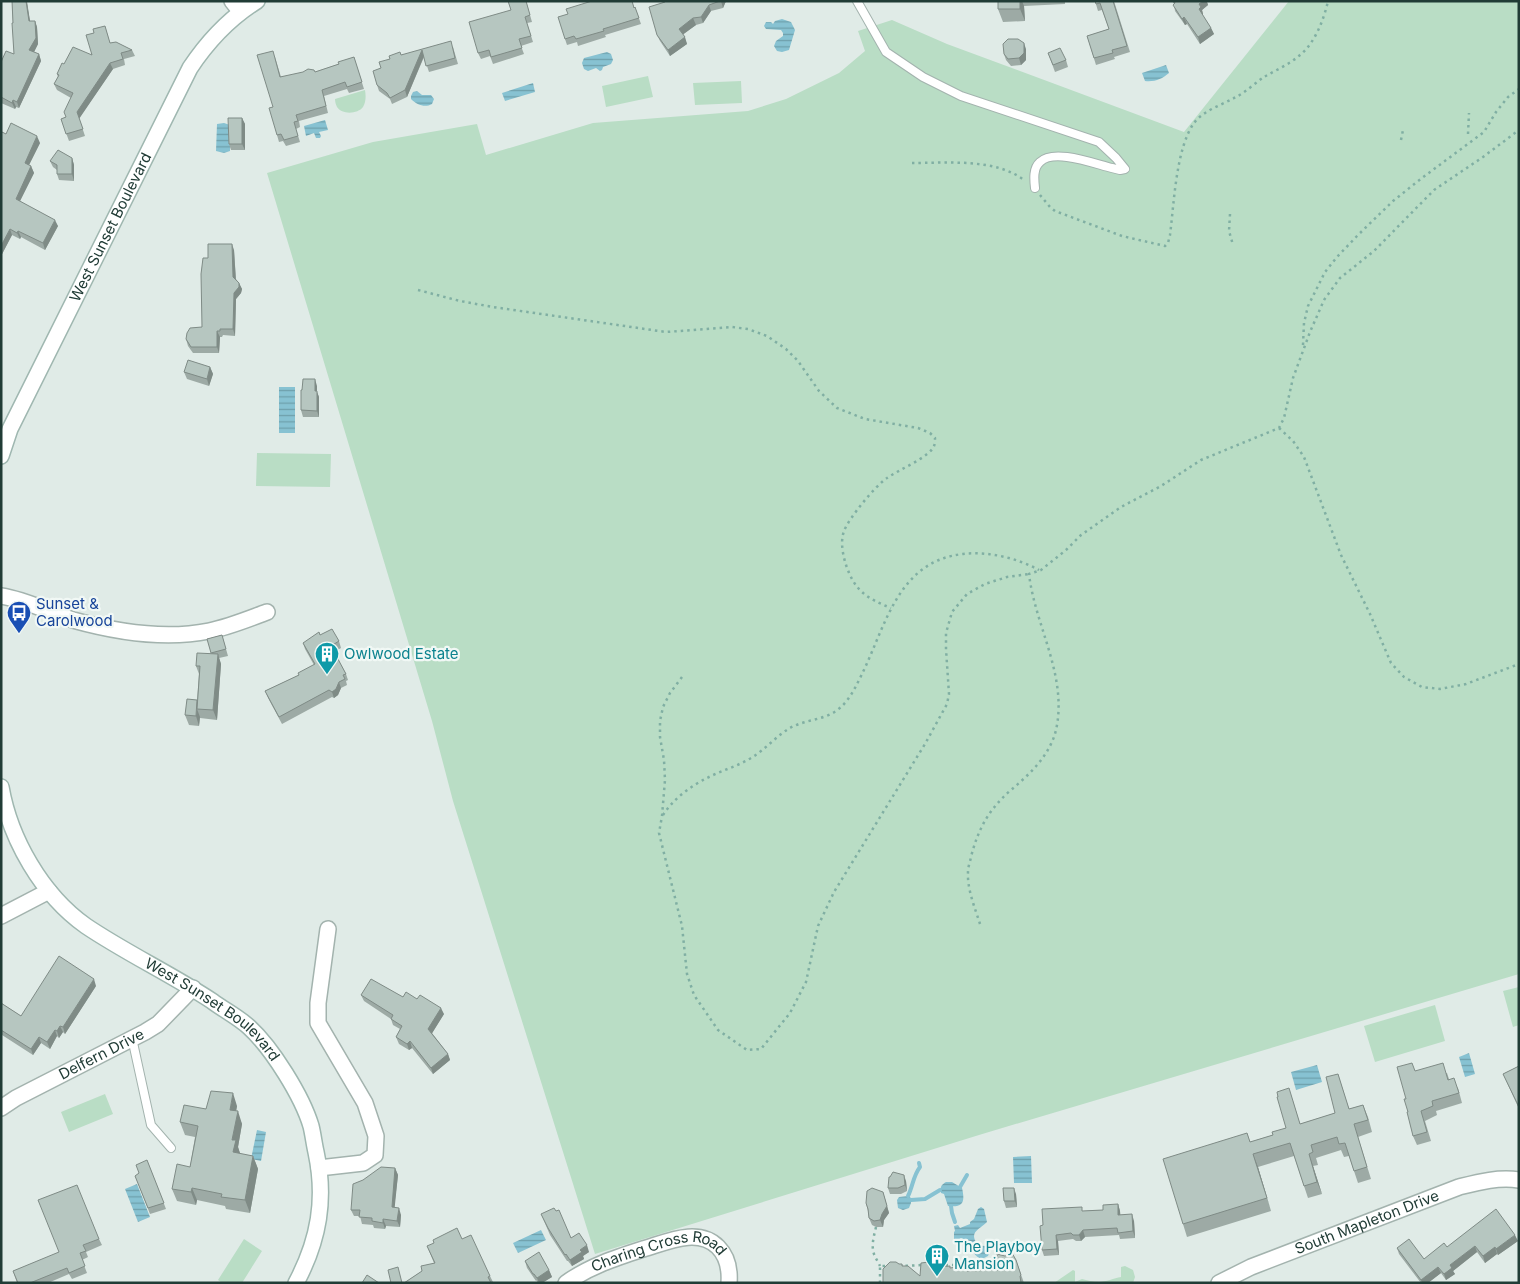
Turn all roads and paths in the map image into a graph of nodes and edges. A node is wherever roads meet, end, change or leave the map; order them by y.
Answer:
1 (256, 1) edge
2 (857, 1) edge
3 (1328, 1) edge
4 (236, 6) edge
5 (1519, 89) edge
6 (1468, 113) dead end
7 (1403, 130) dead end
8 (1519, 130) edge
9 (1468, 134) dead end
10 (1401, 140) dead end
11 (912, 163) dead end
12 (1035, 188) junction
13 (1230, 214) dead end
14 (1158, 245) junction
15 (1233, 245) dead end
16 (1157, 250) dead end
17 (418, 290) dead end
18 (1303, 348) junction
19 (1279, 428) junction
20 (1, 456) edge
21 (1041, 570) junction
22 (1029, 574) junction
23 (1, 596) edge
24 (891, 608) junction
25 (267, 612) dead end
26 (1519, 664) edge
27 (682, 677) dead end
28 (1, 787) edge
29 (662, 816) junction
30 (49, 891) junction
31 (1, 916) edge
32 (980, 924) dead end
33 (328, 929) dead end
34 (193, 988) junction
35 (132, 1038) junction
36 (1, 1108) edge
37 (171, 1148) dead end
38 (319, 1168) junction
39 (1519, 1180) edge
40 (876, 1228) edge
41 (936, 1265) edge
42 (954, 1265) edge
43 (880, 1266) junction
44 (889, 1266) edge
45 (898, 1266) edge
46 (908, 1266) junction
47 (926, 1266) edge
48 (908, 1271) edge
49 (296, 1283) edge
50 (566, 1283) edge
51 (729, 1283) edge
52 (880, 1283) edge
53 (1219, 1283) edge

1 - 4 street, West Sunset Boulevard
2 - 12 lane
3 - 14 path
4 - 20 street, West Sunset Boulevard
5 - 18 path
6 - 9 path
7 - 10 path
8 - 18 path
11 - 12 path
12 - 14 path
13 - 15 path
14 - 16 path
17 - 24 path
18 - 19 path
19 - 21 path
19 - 26 path
21 - 22 path
21 - 24 path
22 - 29 path
22 - 32 path
23 - 25 street
24 - 29 path
27 - 29 path
28 - 30 street, West Sunset Boulevard
30 - 31 street
30 - 34 street, West Sunset Boulevard
33 - 38 street
34 - 35 street, Delfern Drive
34 - 38 street, West Sunset Boulevard
35 - 36 street, Delfern Drive
35 - 37 lane
38 - 49 street, West Sunset Boulevard
39 - 53 street, South Mapleton Drive
40 - 43 path
41 - 42 path
43 - 44 path
43 - 52 path
45 - 46 path
46 - 47 path
46 - 48 path
50 - 51 street, Charing Cross Road

